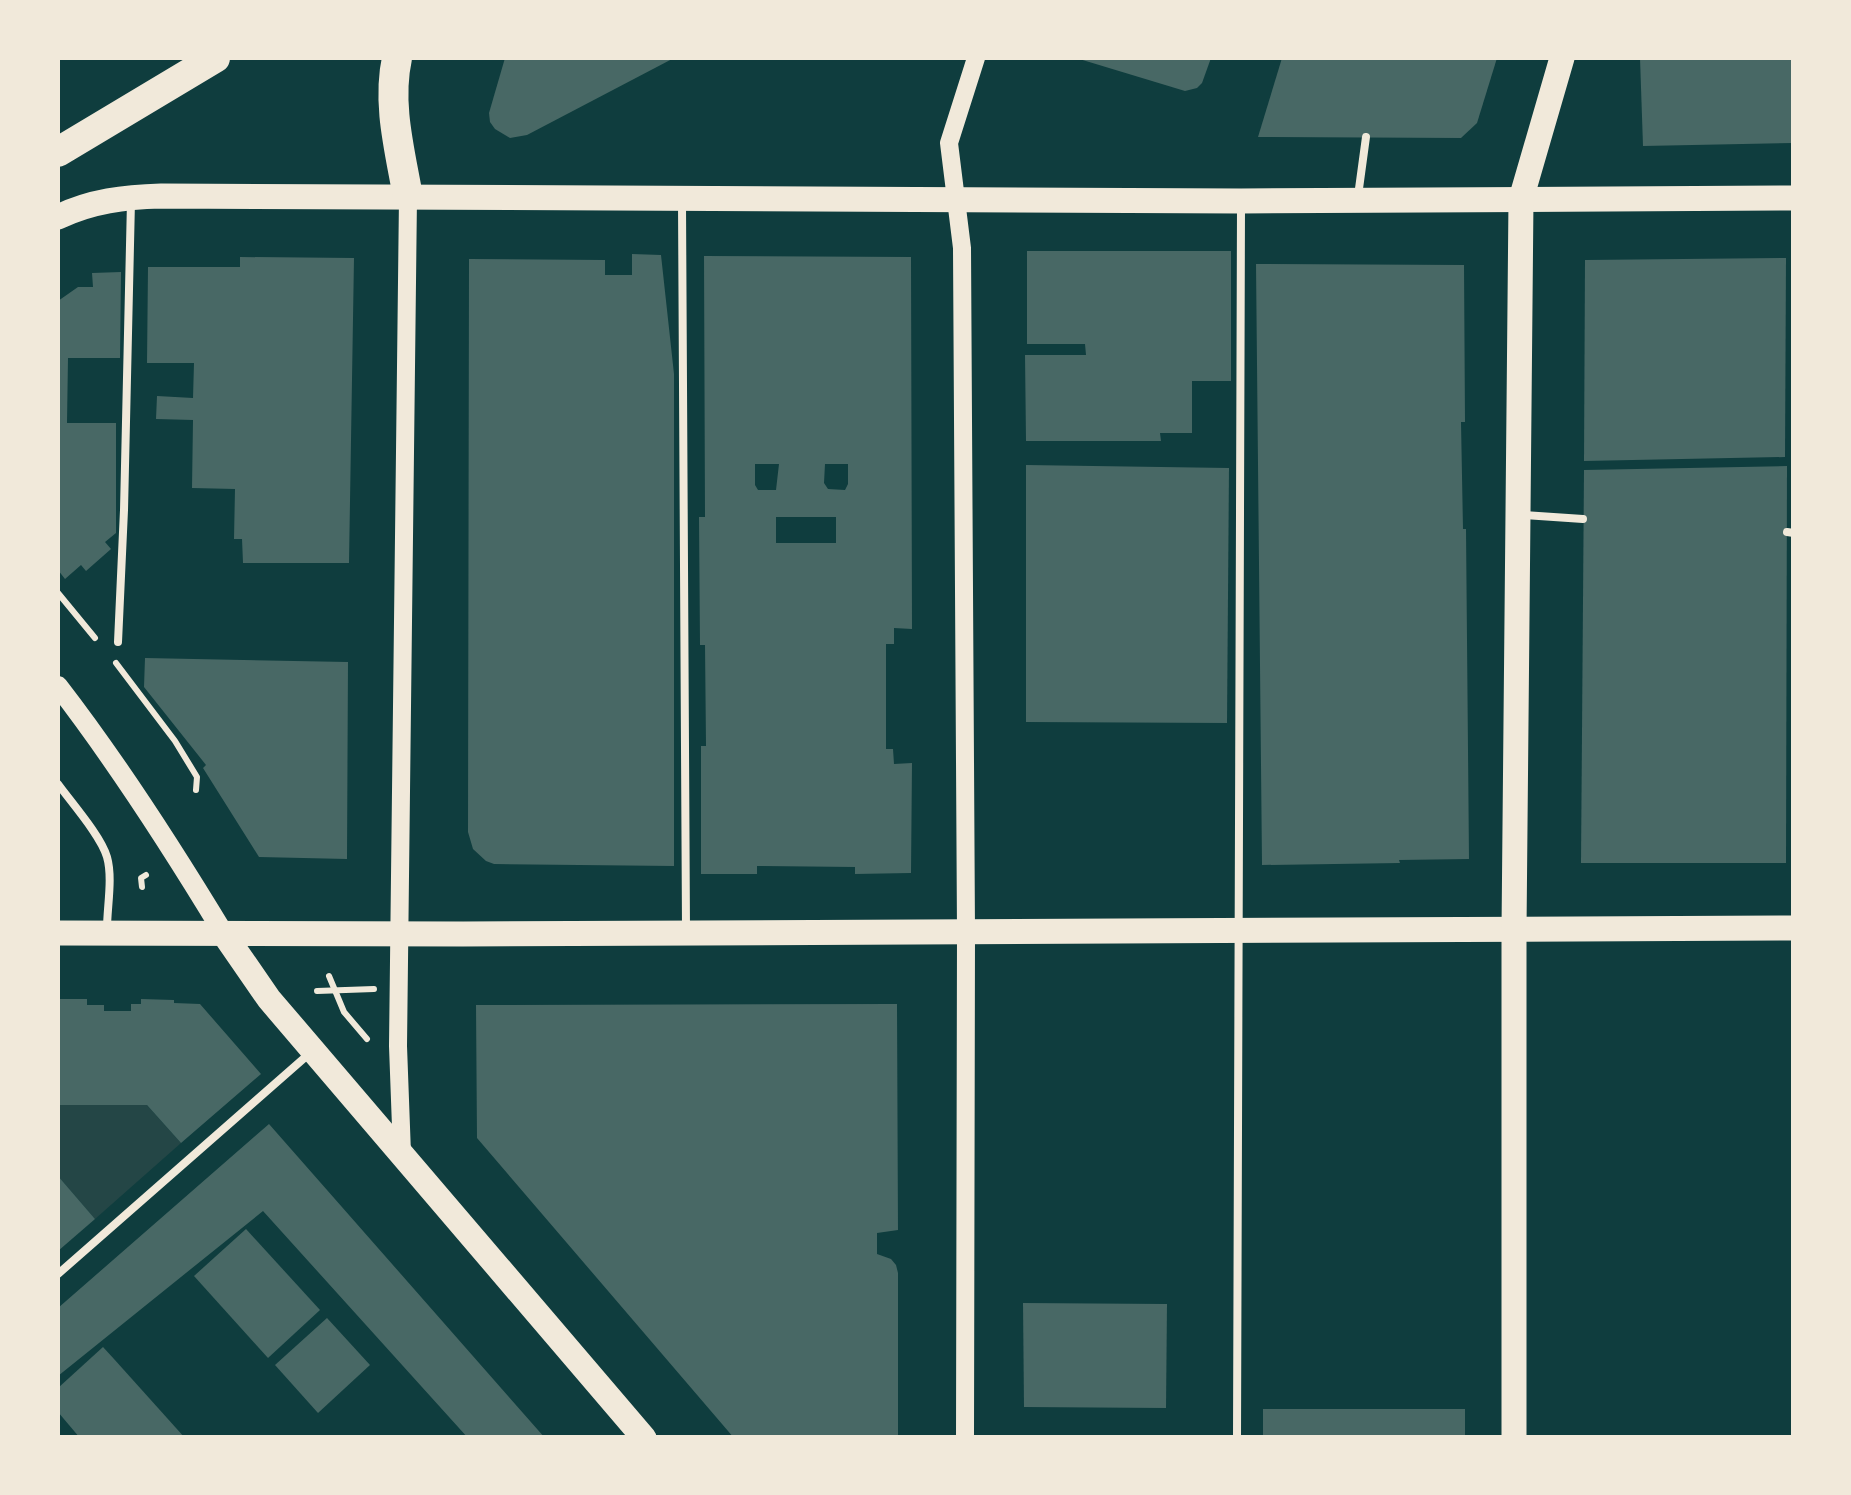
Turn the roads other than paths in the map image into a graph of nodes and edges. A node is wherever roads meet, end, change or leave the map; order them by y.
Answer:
1 (215, 58) edge
2 (397, 58) edge
3 (976, 58) edge
4 (1562, 58) edge
5 (1366, 138) dead end
6 (58, 152) edge
7 (131, 197) junction
8 (408, 197) junction
9 (682, 198) junction
10 (1521, 199) junction
11 (956, 200) junction
12 (1358, 200) junction
13 (1241, 201) junction
14 (1794, 201) edge
15 (58, 217) edge
16 (1519, 514) junction
17 (1584, 518) dead end
18 (118, 642) dead end
19 (58, 686) edge
20 (58, 784) edge
21 (1794, 928) edge
22 (1514, 931) junction
23 (686, 932) junction
24 (966, 932) junction
25 (1239, 932) junction
26 (58, 933) edge
27 (106, 933) junction
28 (224, 934) junction
29 (400, 934) junction
30 (312, 1051) junction
31 (402, 1154) junction
32 (58, 1274) edge
33 (644, 1438) edge
34 (964, 1438) edge
35 (1237, 1438) edge
36 (1514, 1438) edge

1 - 6 highway
2 - 8 highway
3 - 11 street
4 - 10 main road
5 - 12 lane
7 - 8 main road
7 - 15 main road
7 - 18 lane
8 - 9 main road
8 - 29 street
9 - 11 main road
9 - 23 lane
10 - 12 main road
10 - 14 main road
10 - 16 main road
11 - 13 main road
11 - 24 street
12 - 13 main road
13 - 25 lane
16 - 17 lane
16 - 22 main road
19 - 28 main road
20 - 27 lane
21 - 22 main road
22 - 25 main road
22 - 36 main road
23 - 24 main road
23 - 29 main road
24 - 25 main road
24 - 34 street
25 - 35 lane
26 - 27 main road
27 - 28 main road
28 - 29 main road
28 - 30 main road
29 - 31 street
30 - 31 main road
30 - 32 lane
31 - 33 main road

